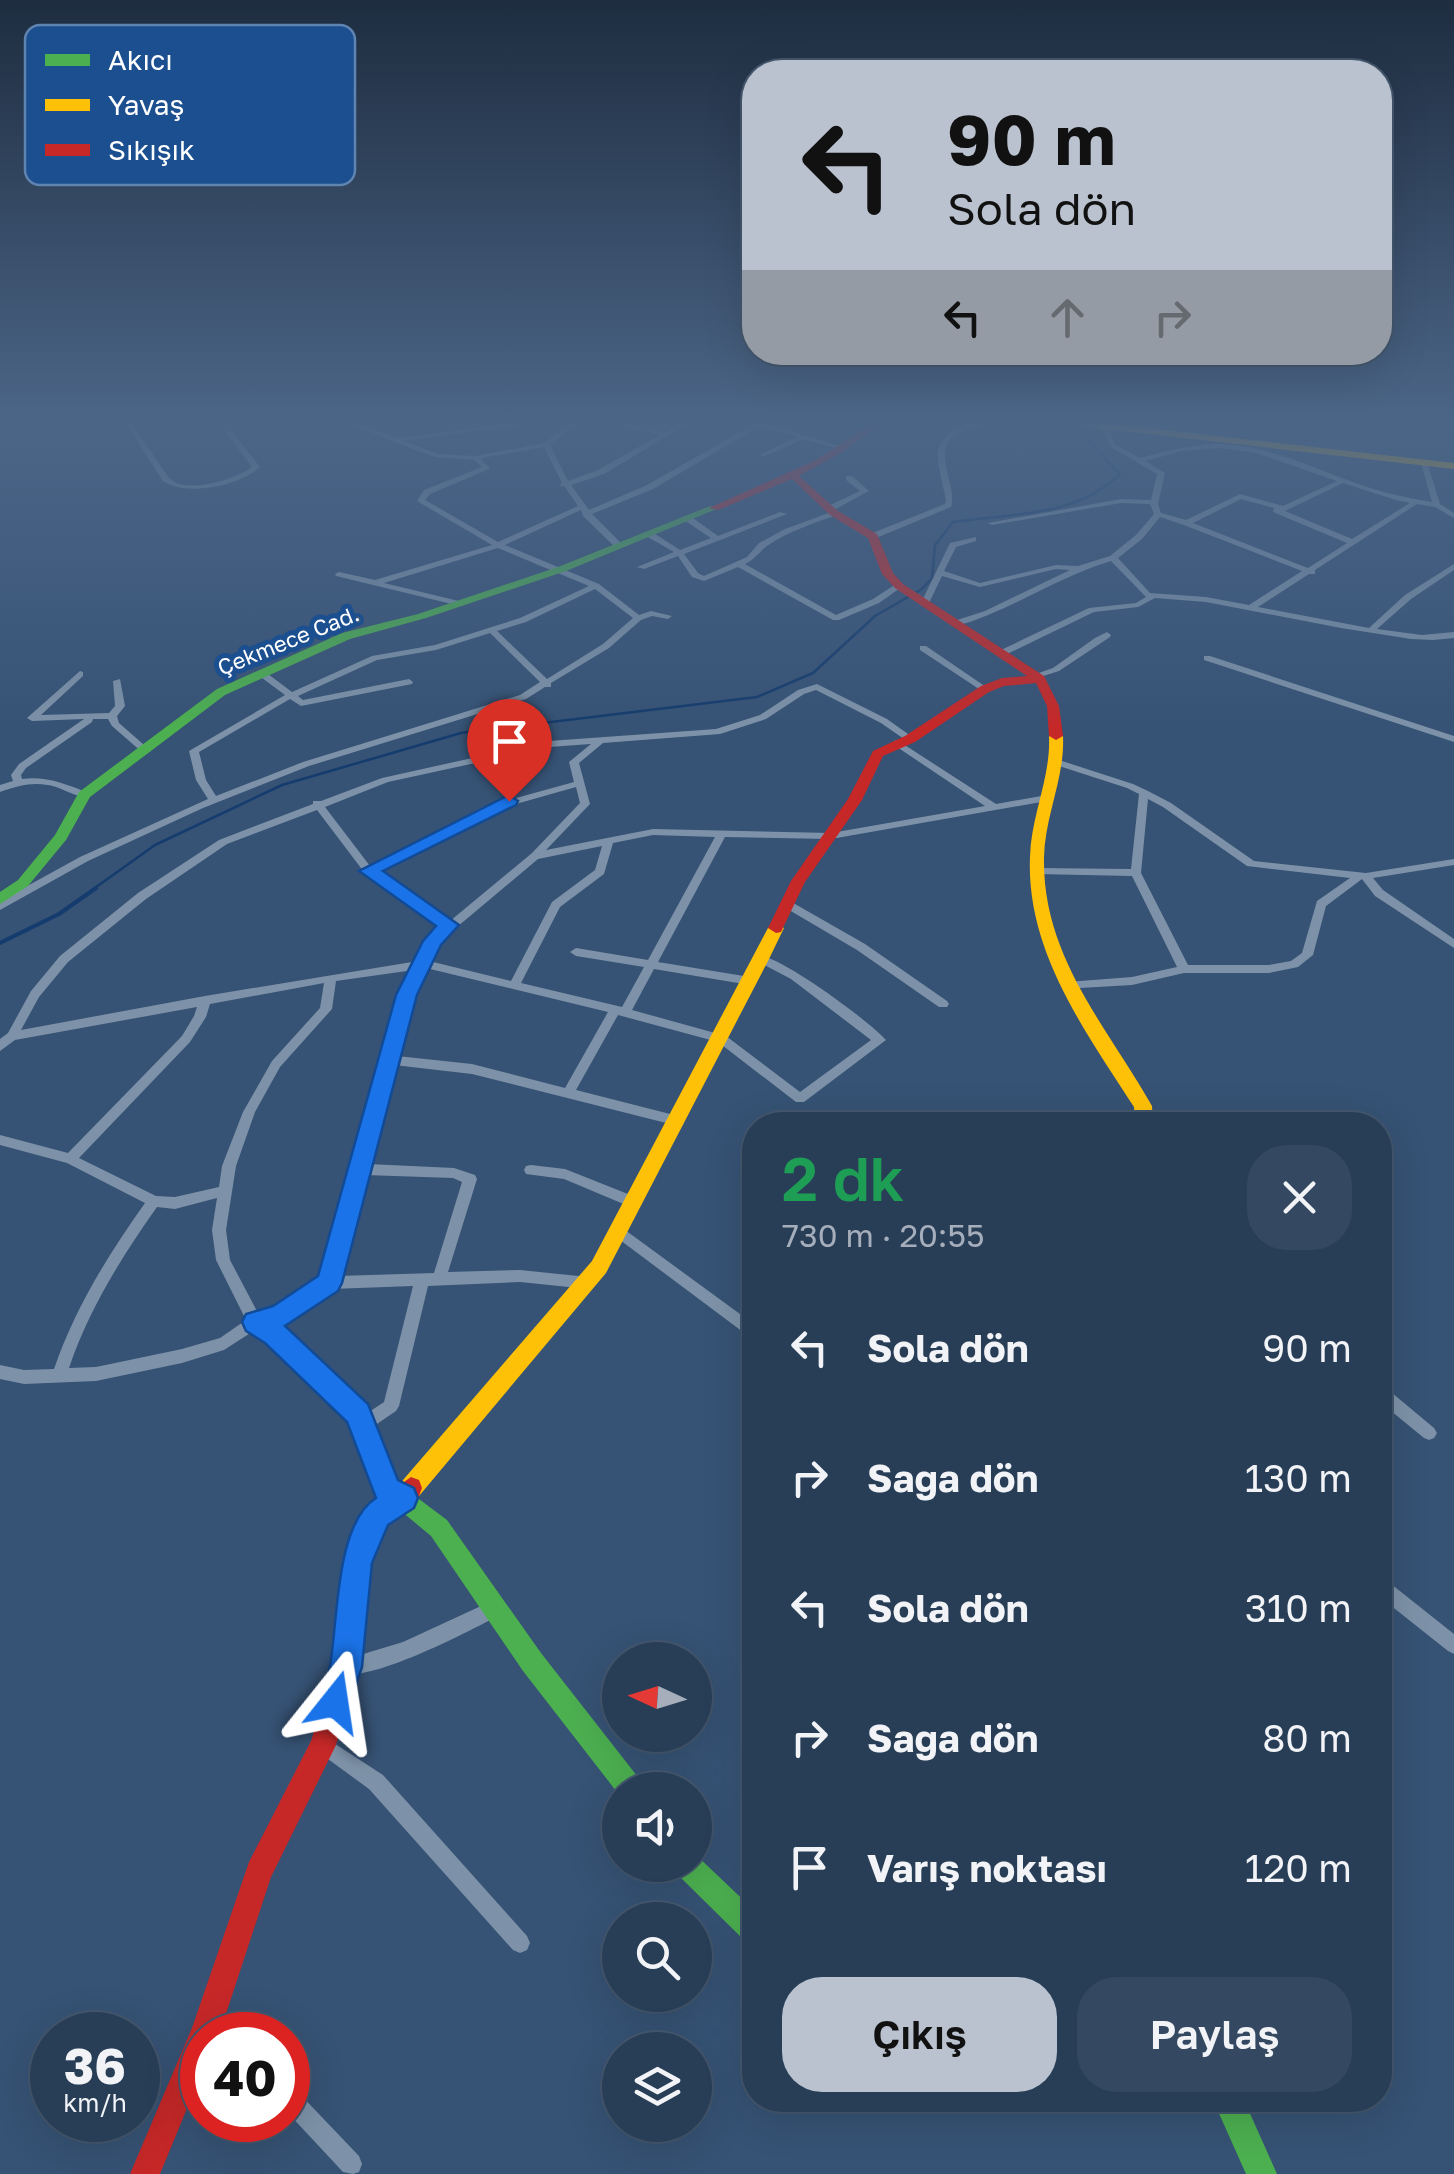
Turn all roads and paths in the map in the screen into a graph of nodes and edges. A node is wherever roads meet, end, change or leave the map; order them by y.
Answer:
1 (461, 525) edge
2 (547, 525) edge
3 (598, 525) edge
4 (669, 525) edge
5 (698, 525) edge
6 (751, 525) edge
7 (800, 525) edge
8 (856, 525) edge
9 (899, 525) edge
10 (1148, 525) edge
11 (1191, 525) edge
12 (1313, 525) edge
13 (1379, 525) edge
14 (649, 534) junction
15 (873, 536) junction
16 (716, 538) junction
17 (973, 539) dead end
18 (1352, 542) junction
19 (498, 545) junction
20 (620, 546) junction
21 (679, 552) junction
22 (1113, 558) junction
23 (739, 564) junction
24 (1454, 566) edge
25 (641, 567) dead end
26 (1080, 568) junction
27 (562, 569) junction
28 (1312, 572) junction
29 (941, 573) junction
30 (338, 574) dead end
31 (375, 583) junction
32 (596, 586) junction
33 (899, 586) junction
34 (1151, 595) junction
35 (925, 602) junction
36 (460, 604) junction
37 (1250, 608) junction
38 (668, 616) dead end
39 (638, 618) junction
40 (957, 624) junction
41 (492, 630) junction
42 (1371, 630) junction
43 (1106, 635) dead end
44 (1451, 638) edge
45 (923, 648) dead end
46 (1004, 652) junction
47 (1207, 658) dead end
48 (262, 673) junction
49 (80, 674) dead end
50 (1038, 677) junction
51 (118, 681) dead end
52 (409, 682) dead end
53 (548, 685) junction
54 (985, 689) junction
55 (288, 696) junction
56 (112, 716) junction
57 (90, 719) junction
58 (1454, 739) edge
59 (600, 741) junction
60 (904, 741) junction
61 (146, 751) junction
62 (1060, 763) junction
63 (18, 781) junction
64 (580, 783) junction
65 (0, 790) edge
66 (1144, 792) junction
67 (84, 795) junction
68 (1047, 798) junction
69 (214, 800) junction
70 (317, 802) junction
71 (992, 806) junction
72 (722, 833) junction
73 (831, 836) junction
74 (609, 840) junction
75 (535, 856) junction
76 (1454, 862) edge
77 (369, 871) junction
78 (1036, 871) junction
79 (1136, 873) junction
80 (1363, 876) junction
81 (0, 899) edge
82 (788, 904) junction
83 (0, 906) edge
84 (448, 925) junction
85 (1454, 944) edge
86 (576, 952) dead end
87 (762, 958) junction
88 (424, 964) junction
89 (649, 965) junction
90 (1184, 969) junction
91 (331, 978) junction
92 (750, 981) junction
93 (514, 985) junction
94 (1067, 986) junction
95 (205, 1000) junction
96 (943, 1004) dead end
97 (620, 1011) junction
98 (12, 1036) junction
99 (722, 1039) junction
100 (0, 1046) edge
101 (388, 1060) junction
102 (569, 1092) junction
103 (1143, 1112) edge
104 (678, 1121) junction
105 (0, 1140) edge
106 (70, 1159) junction
107 (358, 1169) junction
108 (531, 1170) dead end
109 (224, 1192) junction
110 (154, 1201) junction
111 (633, 1202) junction
112 (621, 1233) junction
113 (440, 1276) junction
114 (422, 1279) junction
115 (329, 1283) junction
116 (588, 1283) junction
117 (255, 1322) junction
118 (742, 1324) edge
119 (0, 1372) edge
120 (60, 1374) junction
121 (1392, 1402) edge
122 (362, 1425) junction
123 (1429, 1433) dead end
124 (404, 1498) junction
125 (1392, 1596) edge
126 (494, 1609) junction
127 (1454, 1645) edge
128 (346, 1667) junction
129 (323, 1744) junction
130 (618, 1772) edge
131 (705, 1882) edge
132 (742, 1918) edge
133 (520, 1943) dead end
134 (212, 2012) edge
135 (180, 2091) edge
136 (1234, 2112) edge
137 (310, 2121) edge
138 (351, 2164) dead end
139 (145, 2174) edge
140 (1262, 2174) edge

1 - 19 street
2 - 19 street
3 - 20 street
4 - 14 main road, Çekmece Cad.
5 - 16 street
6 - 16 street
7 - 23 street
8 - 15 main road
9 - 15 street
10 - 22 street
11 - 28 street
12 - 18 street
13 - 18 street
14 - 20 main road, Çekmece Cad.
14 - 21 street
15 - 33 main road
16 - 21 street
17 - 29 street
18 - 28 street
19 - 27 street
19 - 31 street
20 - 27 main road, Çekmece Cad.
21 - 23 street
21 - 25 street
22 - 26 street
22 - 34 street
23 - 33 street
24 - 42 street
26 - 29 street
26 - 40 street
27 - 32 street
27 - 36 main road, Çekmece Cad.
28 - 37 street
29 - 35 street
30 - 31 street
31 - 36 street
32 - 39 street
32 - 41 street
33 - 35 main road
34 - 37 street
34 - 46 street
35 - 40 main road
36 - 48 main road, Çekmece Cad.
37 - 42 street
38 - 39 street
39 - 53 street
40 - 46 main road
41 - 53 street
41 - 55 street
42 - 44 street
43 - 50 street
45 - 54 street
46 - 50 main road
47 - 58 street
48 - 55 street
48 - 61 main road, Çekmece Cad.
49 - 57 street
50 - 54 main road
50 - 62 main road
51 - 56 street
52 - 55 street
53 - 69 street
54 - 60 main road
55 - 69 street
56 - 57 street
56 - 61 street
57 - 63 street
59 - 60 street
59 - 64 street
59 - 70 street
60 - 71 street
60 - 73 main road
61 - 67 main road, Çekmece Cad.
62 - 66 street
62 - 68 main road
63 - 65 street
63 - 67 street
64 - 75 street
64 - 77 street
66 - 79 street
66 - 80 street
67 - 81 main road, Çekmece Cad.
68 - 71 street
68 - 78 main road
69 - 83 street
70 - 77 street
70 - 98 street
71 - 73 street
72 - 73 street
72 - 74 street
72 - 89 street
73 - 82 main road
74 - 75 street
74 - 93 street
75 - 84 street
76 - 80 street
77 - 84 street
78 - 79 street
78 - 94 main road
79 - 90 street
80 - 85 street
80 - 90 street
82 - 87 main road
82 - 96 street
84 - 88 street
86 - 89 street
87 - 92 main road
87 - 99 street
88 - 91 street
88 - 93 street
88 - 101 street
89 - 92 street
89 - 97 street
90 - 94 street
91 - 95 street
91 - 109 street
92 - 99 main road
93 - 97 street
94 - 103 main road
95 - 98 street
95 - 106 street
97 - 99 street
97 - 102 street
98 - 100 street
99 - 104 main road
101 - 102 street
101 - 107 street
102 - 104 street
104 - 111 main road
105 - 106 street
106 - 110 street
107 - 113 street
107 - 115 street
108 - 111 street
109 - 110 street
109 - 117 street
110 - 120 street
111 - 112 main road
112 - 116 main road
112 - 118 street
113 - 114 street
113 - 116 street
114 - 115 street
114 - 122 street
115 - 117 street
116 - 124 main road
117 - 120 street
117 - 122 street
119 - 120 street
121 - 123 street
122 - 124 street
124 - 126 main road
124 - 128 main road
125 - 127 street
126 - 128 street
126 - 130 main road
128 - 129 main road
129 - 133 street
129 - 134 main road
131 - 132 main road
135 - 139 main road
136 - 140 main road
137 - 138 street

